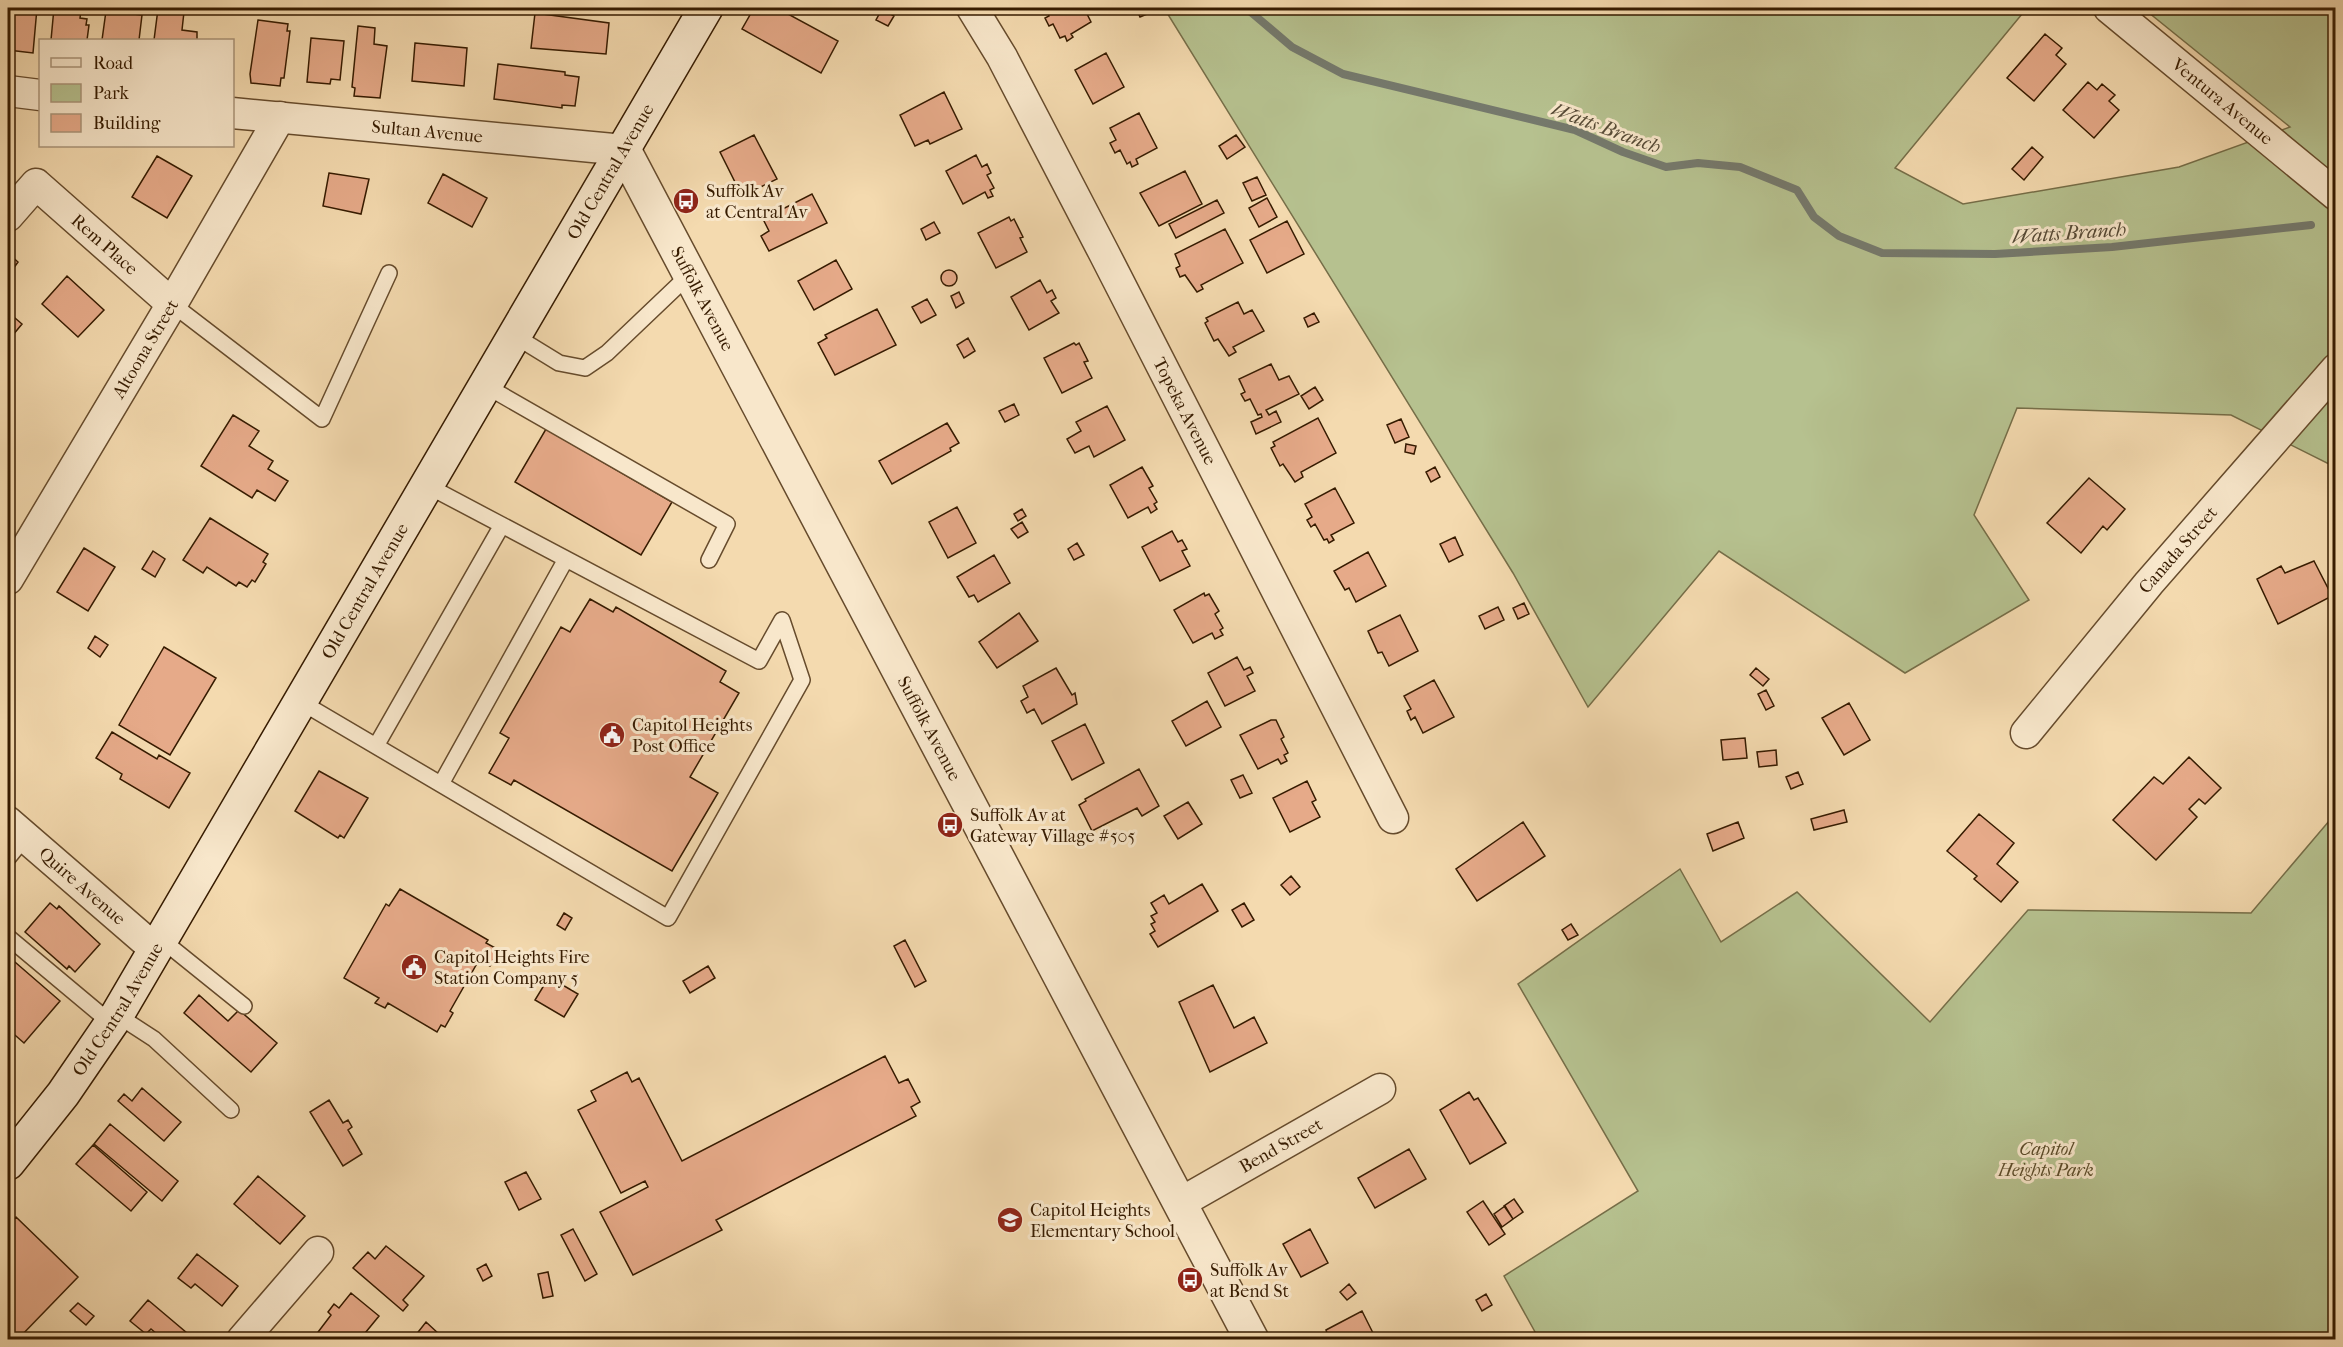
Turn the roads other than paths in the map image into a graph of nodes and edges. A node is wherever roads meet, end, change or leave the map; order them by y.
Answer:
1 (706, 8) edge
2 (972, 8) edge
3 (2109, 8) edge
4 (8, 92) edge
5 (39, 94) edge
6 (234, 113) edge
7 (280, 117) junction
8 (624, 150) junction
9 (2336, 195) edge
10 (8, 216) edge
11 (389, 273) dead end
12 (690, 274) junction
13 (172, 304) junction
14 (515, 336) junction
15 (2336, 369) edge
16 (486, 386) junction
17 (428, 486) junction
18 (502, 525) junction
19 (566, 559) junction
20 (709, 560) dead end
21 (8, 579) edge
22 (301, 702) junction
23 (2026, 734) dead end
24 (376, 746) junction
25 (441, 784) junction
26 (1393, 818) dead end
27 (13, 839) edge
28 (8, 937) edge
29 (159, 945) junction
30 (244, 1006) dead end
31 (114, 1020) junction
32 (1380, 1089) dead end
33 (231, 1110) dead end
34 (8, 1162) edge
35 (1180, 1203) junction
36 (318, 1252) dead end
37 (242, 1340) edge
38 (1252, 1340) edge

1 - 8 main road, Old Central Avenue
2 - 26 street, Topeka Avenue
3 - 9 street, Ventura Avenue
4 - 5 street
6 - 7 street, Sultan Avenue
7 - 8 street, Sultan Avenue
7 - 13 street, Altoona Street
8 - 12 main road, Suffolk Avenue
8 - 14 main road, Old Central Avenue
10 - 13 street, Rem Place
11 - 13 lane
12 - 14 lane
12 - 35 main road, Suffolk Avenue
13 - 21 street, Altoona Street
14 - 16 main road, Old Central Avenue
15 - 23 street, Canada Street
16 - 17 main road, Old Central Avenue
16 - 20 lane
17 - 18 lane
17 - 22 main road, Old Central Avenue
18 - 19 lane
18 - 24 lane
19 - 25 lane
19 - 25 lane
22 - 24 lane
22 - 29 main road, Old Central Avenue
24 - 25 lane
27 - 29 street, Quire Avenue
28 - 31 lane
29 - 30 lane
29 - 31 main road, Old Central Avenue
31 - 33 lane
31 - 34 main road, Old Central Avenue
32 - 35 street, Bend Street
35 - 38 main road, Suffolk Avenue
36 - 37 street

